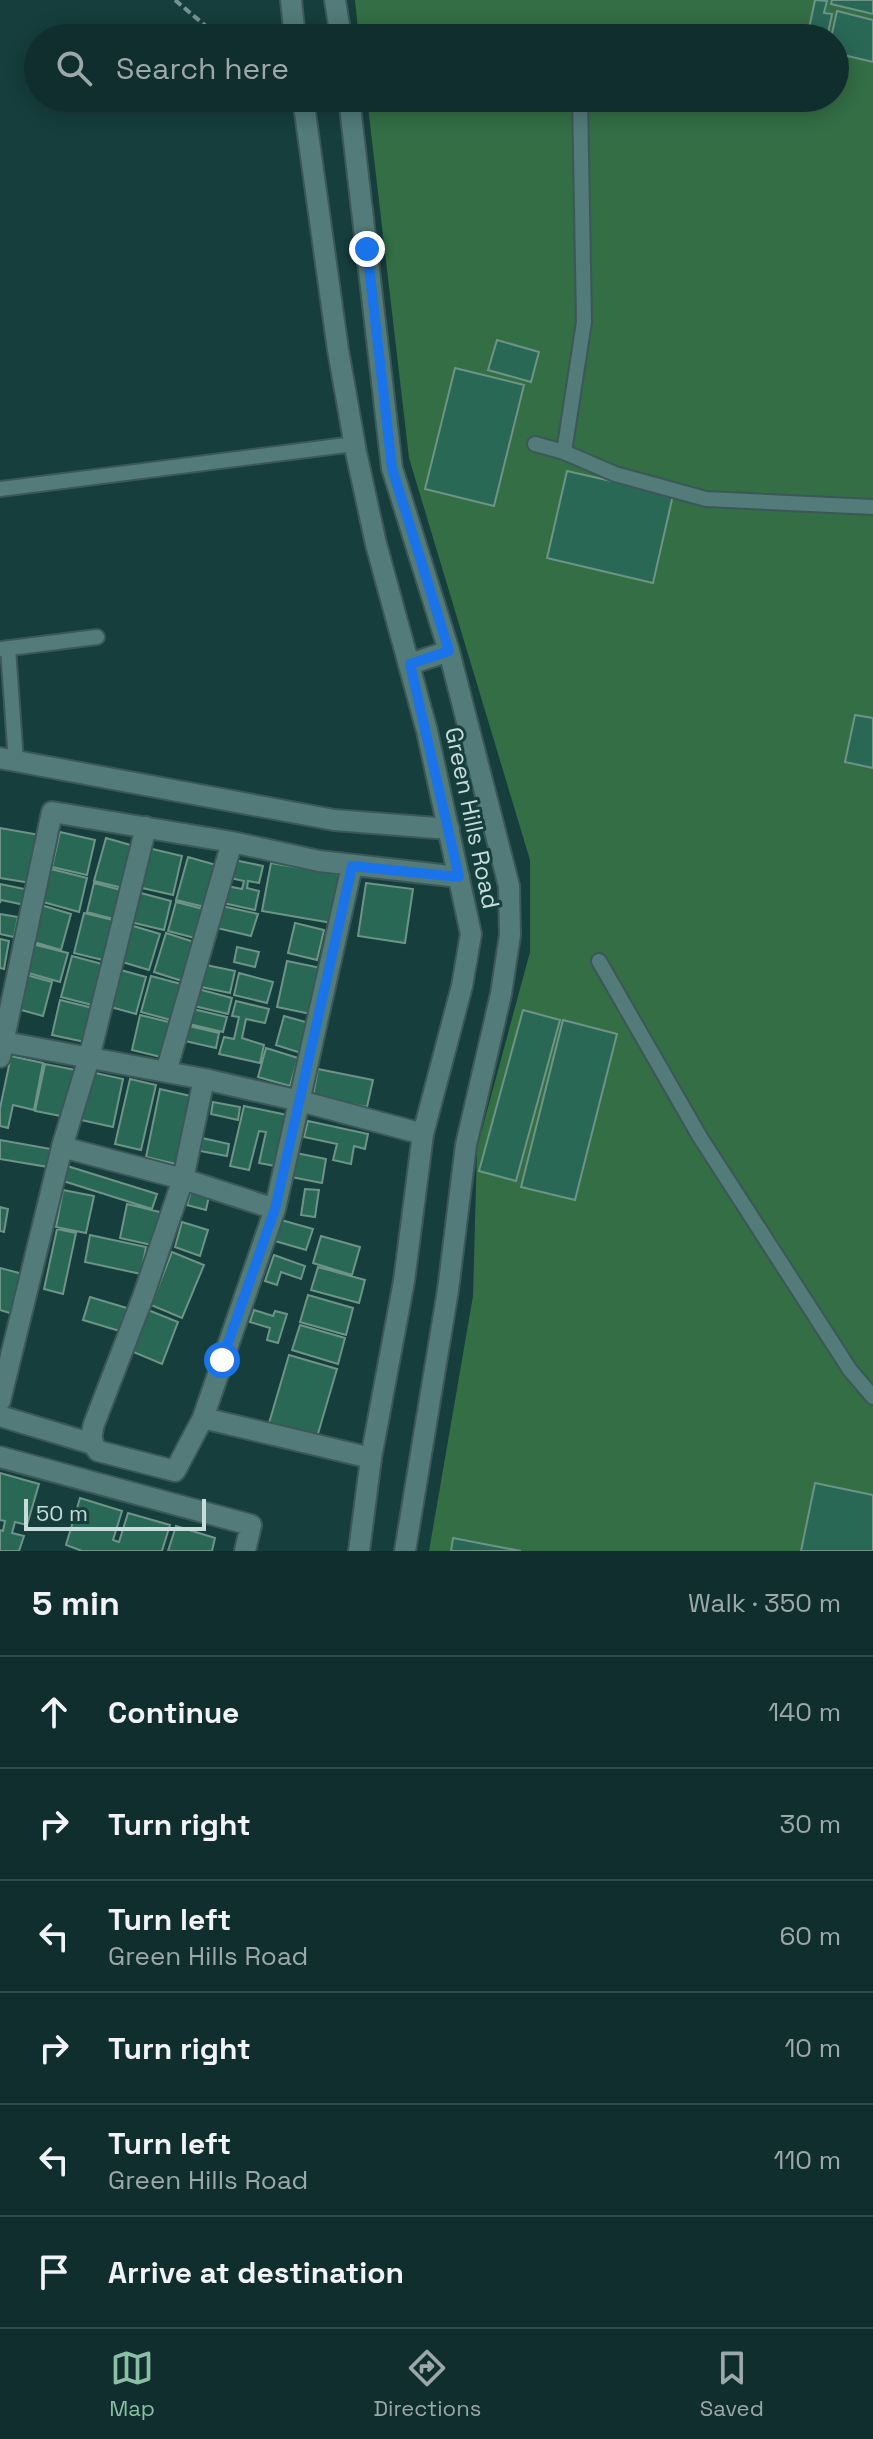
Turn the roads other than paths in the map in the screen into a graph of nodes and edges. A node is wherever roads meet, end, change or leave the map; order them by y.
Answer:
1 (291, 0) edge
2 (335, 0) edge
3 (294, 24) edge
4 (339, 24) edge
5 (305, 112) edge
6 (351, 112) edge
7 (580, 112) edge
8 (354, 444) junction
9 (535, 444) dead end
10 (564, 452) junction
11 (0, 489) edge
12 (873, 507) edge
13 (97, 637) dead end
14 (4, 648) edge
15 (449, 651) junction
16 (410, 664) junction
17 (8, 760) edge
18 (146, 827) junction
19 (449, 829) junction
20 (232, 842) junction
21 (352, 866) junction
22 (459, 877) junction
23 (599, 961) dead end
24 (2, 1049) edge
25 (89, 1058) junction
26 (166, 1072) junction
27 (204, 1079) junction
28 (300, 1101) junction
29 (423, 1134) junction
30 (62, 1147) junction
31 (183, 1179) junction
32 (275, 1209) junction
33 (873, 1397) edge
34 (0, 1401) edge
35 (0, 1416) edge
36 (203, 1418) junction
37 (93, 1444) junction
38 (0, 1457) edge
39 (371, 1458) junction
40 (245, 1551) edge
41 (359, 1551) edge
42 (405, 1551) edge

1 - 3 street
2 - 4 street
5 - 8 street, Green Hills Road
6 - 15 street, Green Hills Road
7 - 10 lane
8 - 11 lane
8 - 16 street, Green Hills Road
9 - 10 lane
10 - 12 lane
13 - 14 lane
14 - 17 lane
15 - 16 street
15 - 42 street, Green Hills Road
16 - 19 street, Green Hills Road
17 - 19 street
18 - 20 street
18 - 24 street
18 - 25 street
19 - 22 street, Green Hills Road
20 - 21 street
20 - 26 street
21 - 22 street
21 - 28 street
22 - 29 street, Green Hills Road
23 - 33 lane
24 - 25 street
25 - 26 street
25 - 30 street
26 - 27 street
27 - 28 street
27 - 31 street
28 - 29 street
28 - 32 street
29 - 39 street, Green Hills Road
30 - 31 street
30 - 34 street
31 - 32 street
31 - 37 street
32 - 36 street
35 - 37 street
36 - 37 street
36 - 39 street
38 - 40 street
39 - 41 street, Green Hills Road

